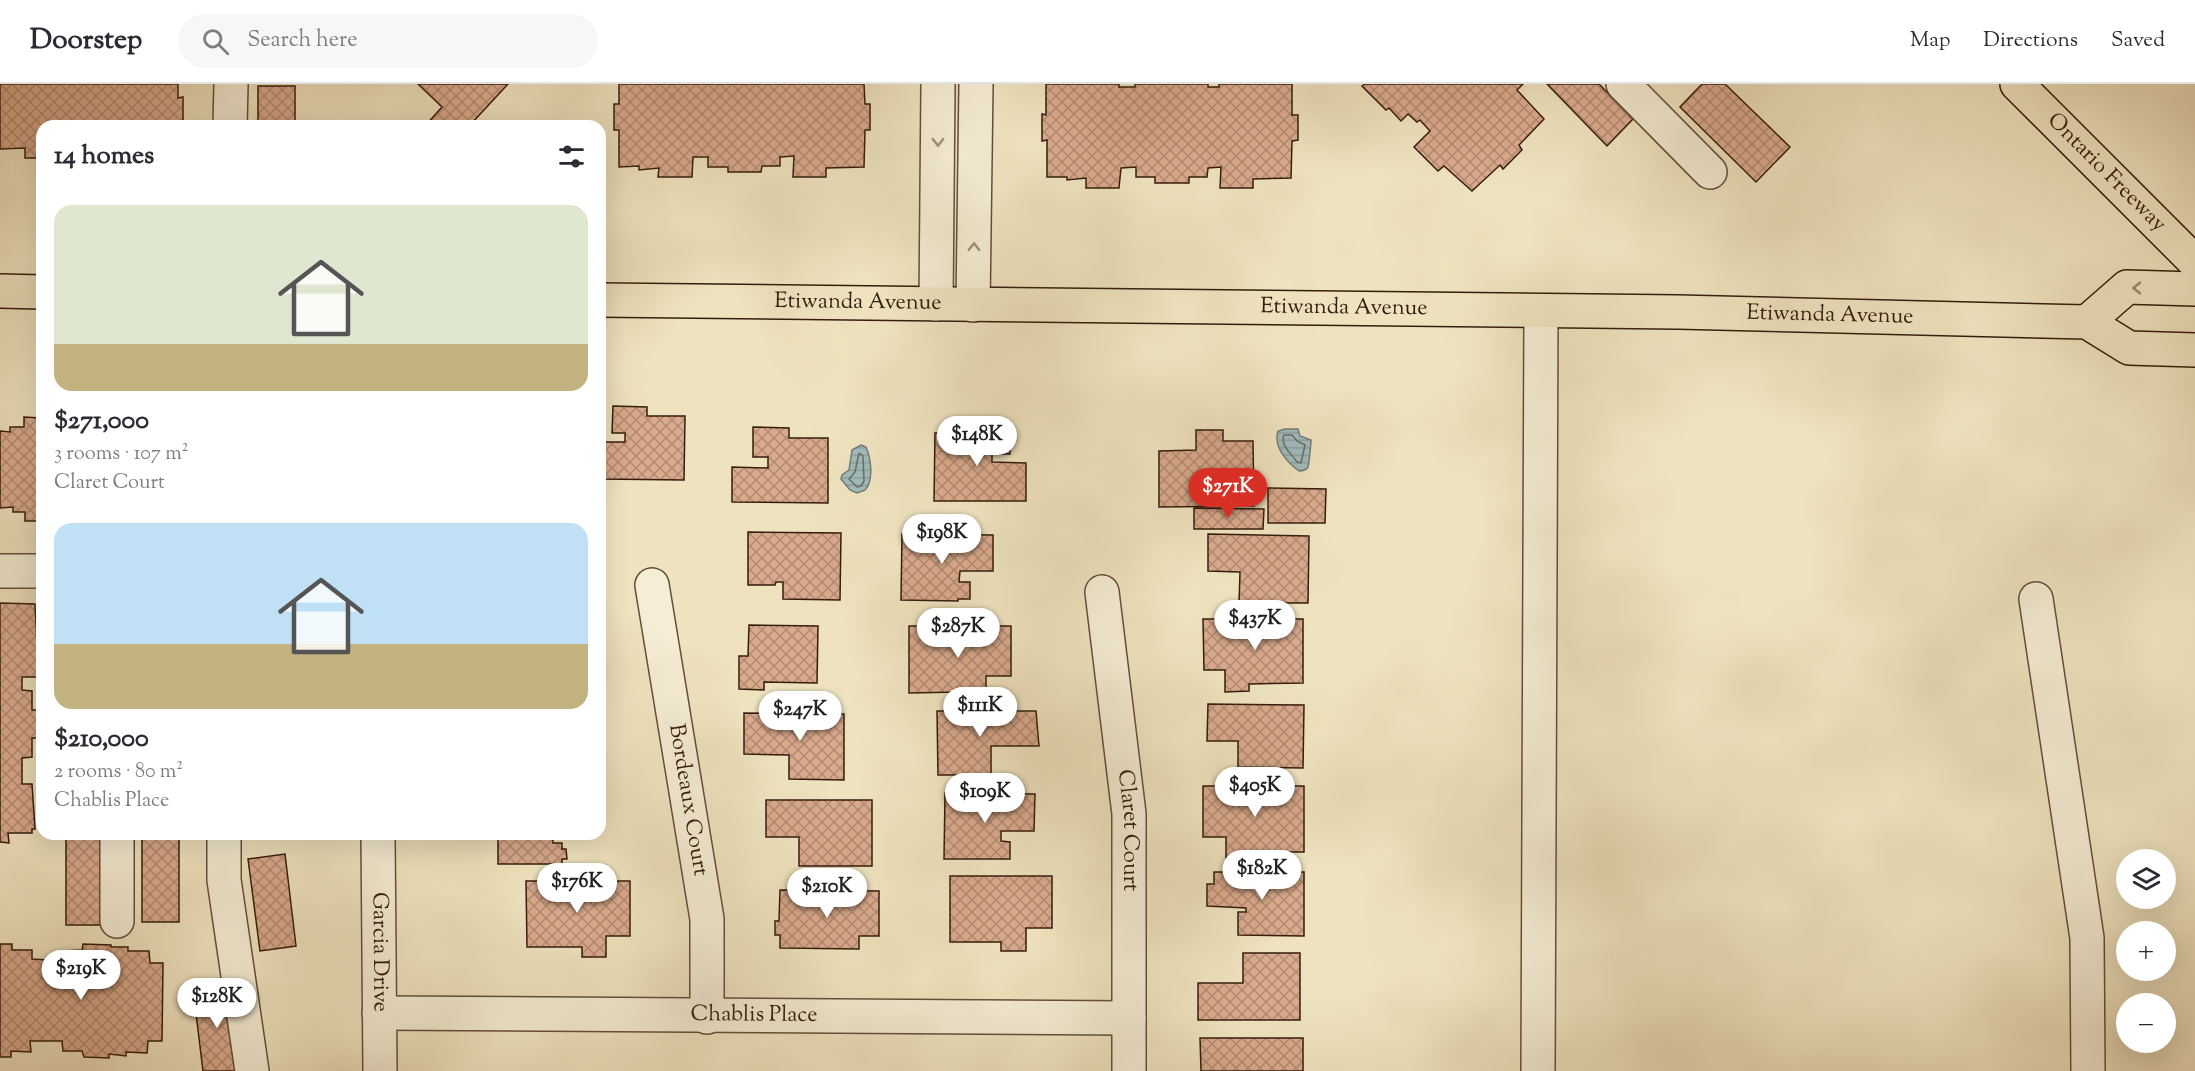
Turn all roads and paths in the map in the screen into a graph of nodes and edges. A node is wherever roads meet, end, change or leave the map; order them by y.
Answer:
1 (231, 84) edge
2 (938, 84) edge
3 (976, 84) edge
4 (1623, 84) edge
5 (2017, 84) edge
6 (230, 120) edge
7 (1710, 172) dead end
8 (2195, 262) edge
9 (2195, 289) edge
10 (0, 291) edge
11 (36, 292) edge
12 (606, 300) edge
13 (936, 304) junction
14 (974, 305) junction
15 (1541, 311) junction
16 (2087, 322) junction
17 (2195, 350) edge
18 (0, 571) edge
19 (36, 571) edge
20 (652, 585) dead end
21 (1102, 592) dead end
22 (2036, 599) dead end
23 (117, 840) edge
24 (224, 840) edge
25 (378, 840) edge
26 (117, 921) dead end
27 (379, 1013) junction
28 (707, 1017) junction
29 (1129, 1018) junction
30 (252, 1071) edge
31 (380, 1071) edge
32 (1129, 1071) edge
33 (1538, 1071) edge
34 (2088, 1071) edge

1 - 6 street
2 -> 13 street
14 -> 3 street
4 - 7 street
5 - 8 main road, Ontario Freeway
9 -> 16 main road
10 - 11 main road
12 - 13 main road, Etiwanda Avenue
13 - 14 main road, Etiwanda Avenue
14 - 15 main road, Etiwanda Avenue
15 - 16 main road, Etiwanda Avenue
15 - 33 street
16 - 17 main road
18 - 19 street
20 - 28 street, Bordeaux Court
21 - 29 street, Claret Court
22 - 34 street
23 - 26 street
24 - 30 street
25 - 27 street, Garcia Drive
27 - 28 street, Chablis Place
27 - 31 street, Garcia Drive
28 - 29 street, Chablis Place
29 - 32 street, Claret Court

